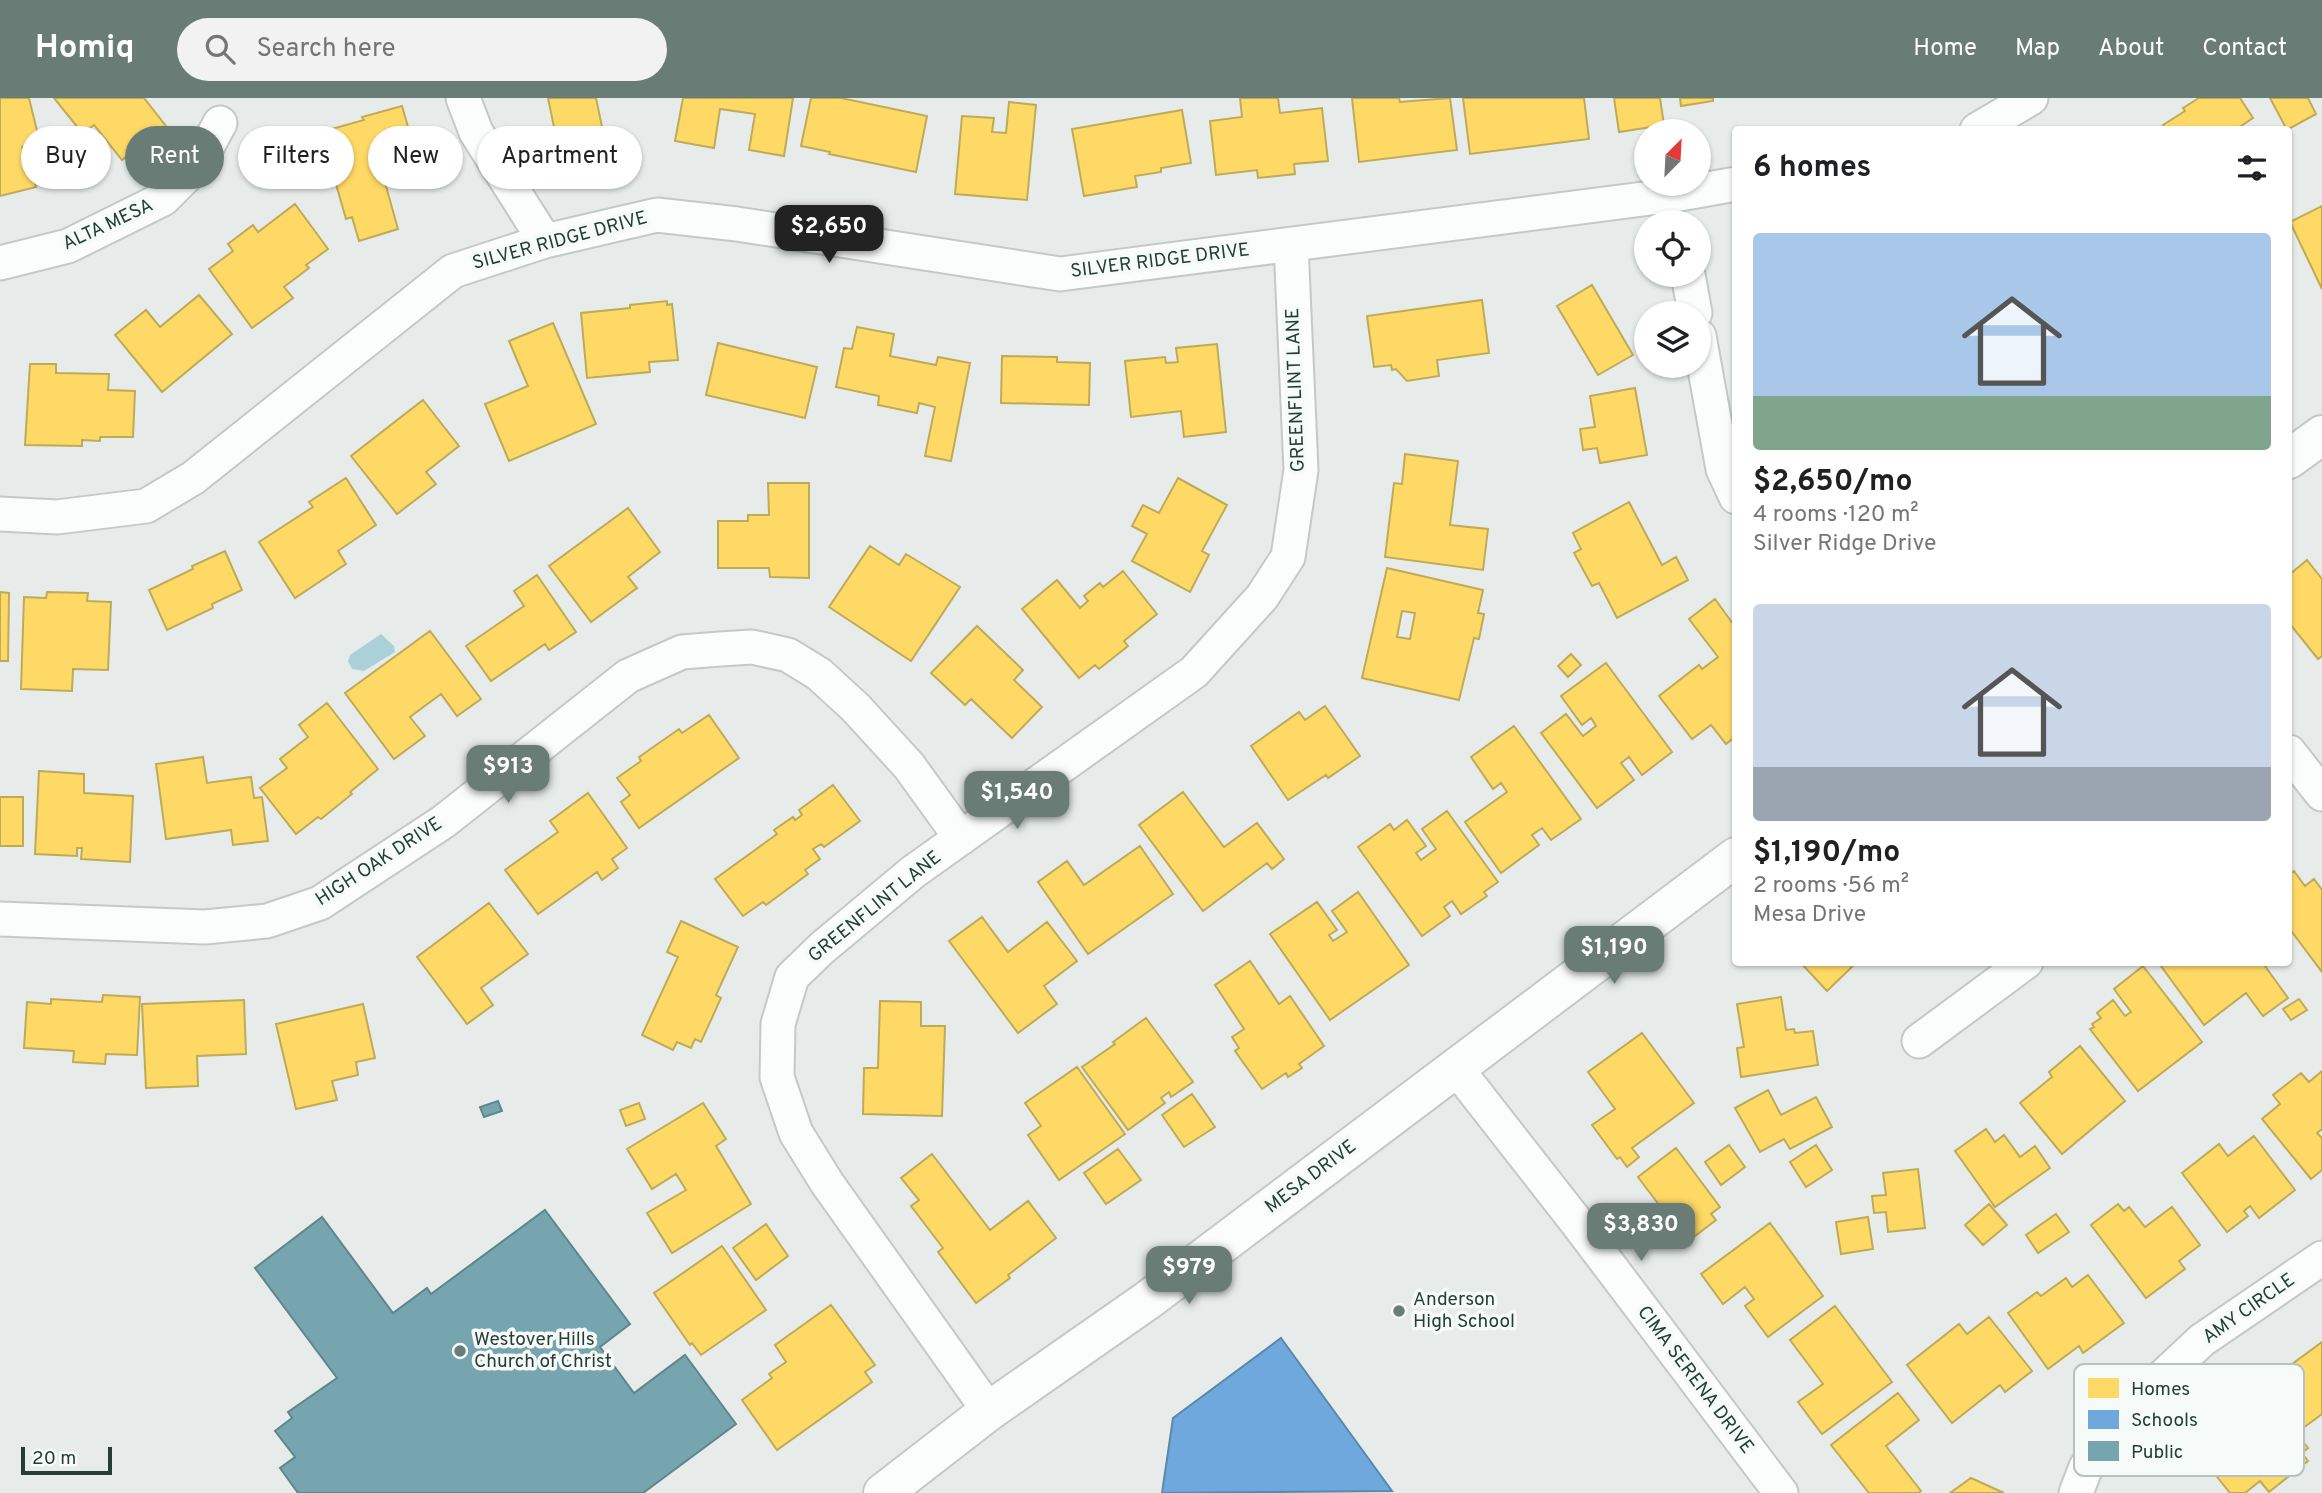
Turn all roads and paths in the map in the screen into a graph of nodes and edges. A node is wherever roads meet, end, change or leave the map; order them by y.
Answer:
1 (463, 98) edge
2 (2031, 98) edge
3 (220, 123) dead end
4 (1985, 126) edge
5 (1732, 186) edge
6 (1676, 209) edge
7 (545, 241) junction
8 (1291, 245) junction
9 (0, 263) edge
10 (1707, 378) edge
11 (2322, 435) edge
12 (2292, 457) edge
13 (1732, 488) edge
14 (0, 514) edge
15 (2292, 761) edge
16 (2322, 794) edge
17 (961, 838) junction
18 (1732, 860) edge
19 (0, 919) edge
20 (2021, 966) edge
21 (1919, 1041) dead end
22 (1456, 1068) junction
23 (2322, 1258) edge
24 (2176, 1364) edge
25 (989, 1411) junction
26 (2083, 1476) edge
27 (883, 1493) edge
28 (1781, 1493) edge
29 (2076, 1493) edge

1 - 7 street
2 - 4 street
3 - 9 street, ALTA MESA
5 - 6 street, SILVER RIDGE DRIVE
6 - 8 street, SILVER RIDGE DRIVE
7 - 8 street, SILVER RIDGE DRIVE
7 - 14 street, SILVER RIDGE DRIVE
8 - 17 street, GREENFLINT LANE
10 - 13 street
11 - 12 street
15 - 16 street
17 - 19 street, HIGH OAK DRIVE
17 - 25 street, GREENFLINT LANE
18 - 22 street, MESA DRIVE
20 - 21 street
22 - 25 street, MESA DRIVE
22 - 28 street, CIMA SERENA DRIVE
23 - 24 street, AMY CIRCLE
25 - 27 street, MESA DRIVE
26 - 29 street, AMY CIRCLE

